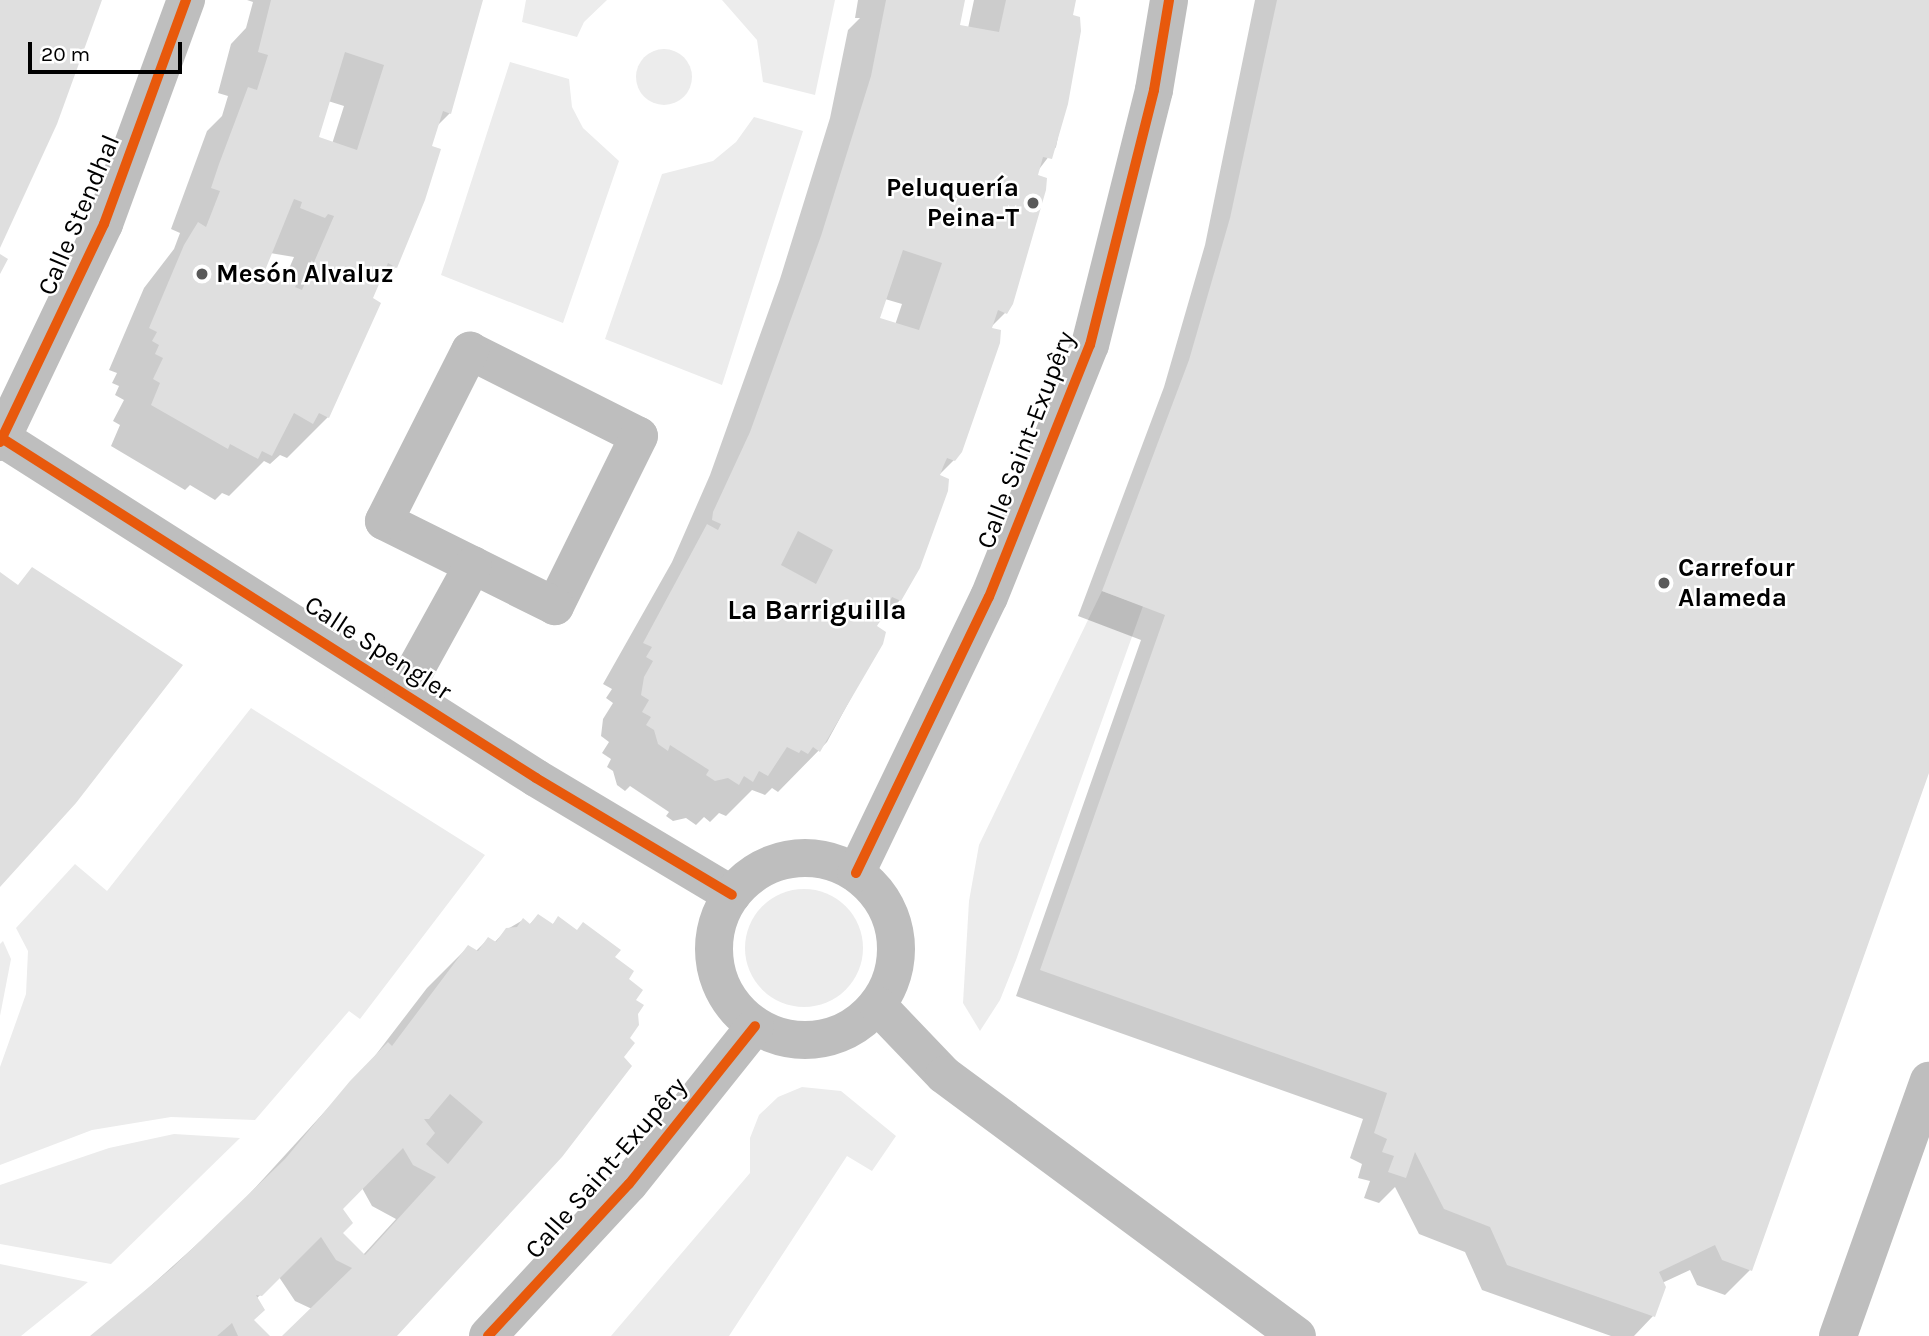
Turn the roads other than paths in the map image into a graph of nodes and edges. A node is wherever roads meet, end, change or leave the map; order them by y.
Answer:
1 (186, 0) edge
2 (1168, 0) edge
3 (1, 439) edge
4 (473, 565) junction
5 (403, 692) junction
6 (856, 873) junction
7 (732, 895) junction
8 (878, 1006) junction
9 (755, 1026) junction
10 (1929, 1081) edge
11 (488, 1336) edge
12 (1297, 1336) edge
13 (1838, 1336) edge

1 - 3 street, Calle Stendhal
2 - 6 street, Calle Saint-Exupêry
3 - 5 street, Calle Spengler
4 - 4 street
4 - 5 street
5 - 7 street, Calle Spengler
6 - 7 street
6 - 8 street
7 - 9 street
8 - 9 street
8 - 12 street
9 - 11 street, Calle Saint-Exupêry
10 - 13 street

